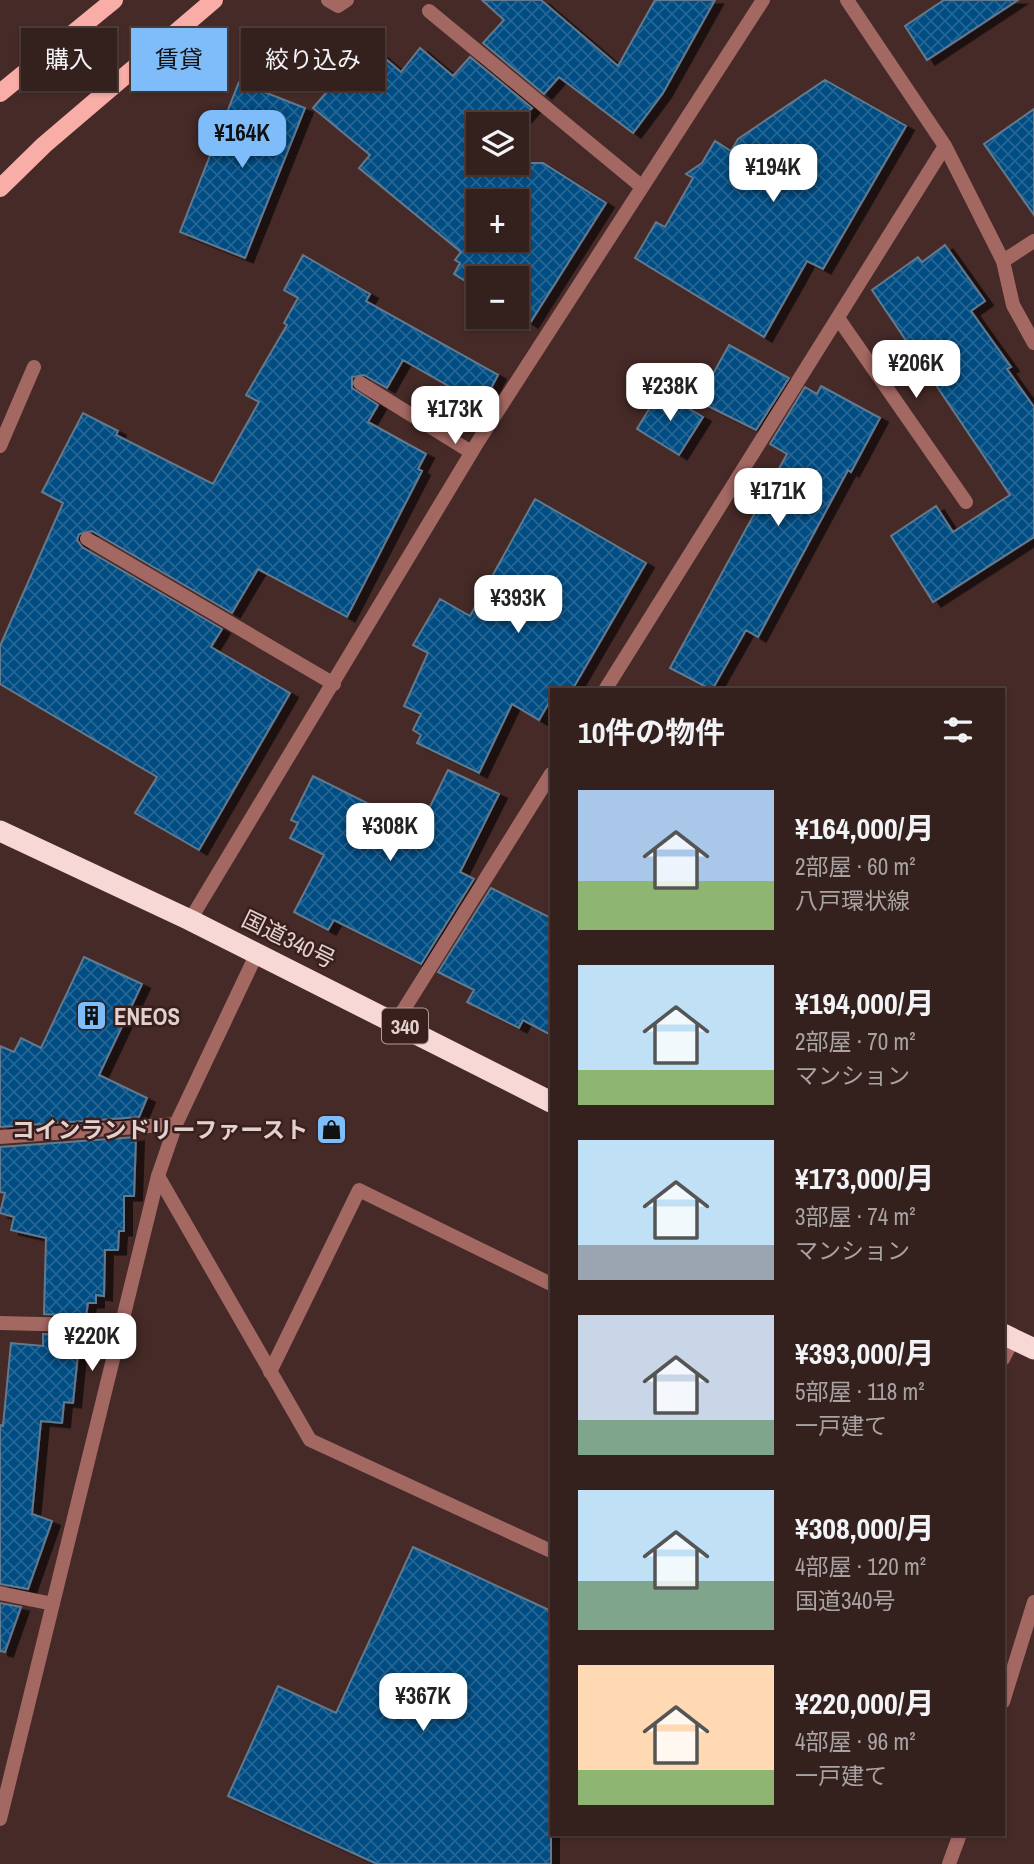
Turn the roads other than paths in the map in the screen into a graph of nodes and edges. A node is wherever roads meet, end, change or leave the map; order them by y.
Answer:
1 (114, 0) edge
2 (214, 0) edge
3 (328, 0) edge
4 (347, 0) edge
5 (763, 0) edge
6 (847, 0) edge
7 (429, 11) dead end
8 (0, 93) edge
9 (945, 146) junction
10 (641, 186) junction
11 (0, 188) edge
12 (1034, 241) edge
13 (1003, 261) junction
14 (838, 318) junction
15 (1034, 343) edge
16 (34, 367) dead end
17 (360, 383) dead end
18 (0, 446) edge
19 (471, 452) junction
20 (966, 502) dead end
21 (88, 539) dead end
22 (334, 684) junction
23 (606, 688) edge
24 (550, 776) edge
25 (0, 831) edge
26 (190, 920) junction
27 (257, 953) junction
28 (396, 1022) junction
29 (550, 1101) edge
30 (176, 1124) junction
31 (0, 1137) edge
32 (158, 1176) junction
33 (550, 1284) edge
34 (0, 1323) edge
35 (121, 1326) junction
36 (1008, 1336) edge
37 (1034, 1349) edge
38 (270, 1372) junction
39 (550, 1552) edge
40 (0, 1593) edge
41 (1034, 1602) edge
42 (53, 1604) junction
43 (1005, 1696) edge
44 (0, 1819) edge
45 (959, 1836) edge
46 (949, 1864) edge

1 - 8 main road
2 - 11 main road
3 - 4 street
5 - 10 street
6 - 9 street
7 - 10 street
9 - 13 street
9 - 14 street
10 - 19 street
12 - 13 street
13 - 15 street
14 - 20 street
14 - 23 street
16 - 18 street
17 - 19 street
19 - 22 street
21 - 22 street
22 - 26 street
24 - 28 street
25 - 26 highway, 国道340号 / 340
26 - 27 highway, 国道340号 / 340
27 - 28 highway, 国道340号 / 340
27 - 30 street
28 - 29 highway, 国道340号 / 340
30 - 31 street
30 - 32 street
32 - 35 street
32 - 38 street
33 - 38 street
34 - 35 street
35 - 42 street
36 - 37 highway
38 - 39 street
40 - 42 street
41 - 43 street
42 - 44 street
45 - 46 street

